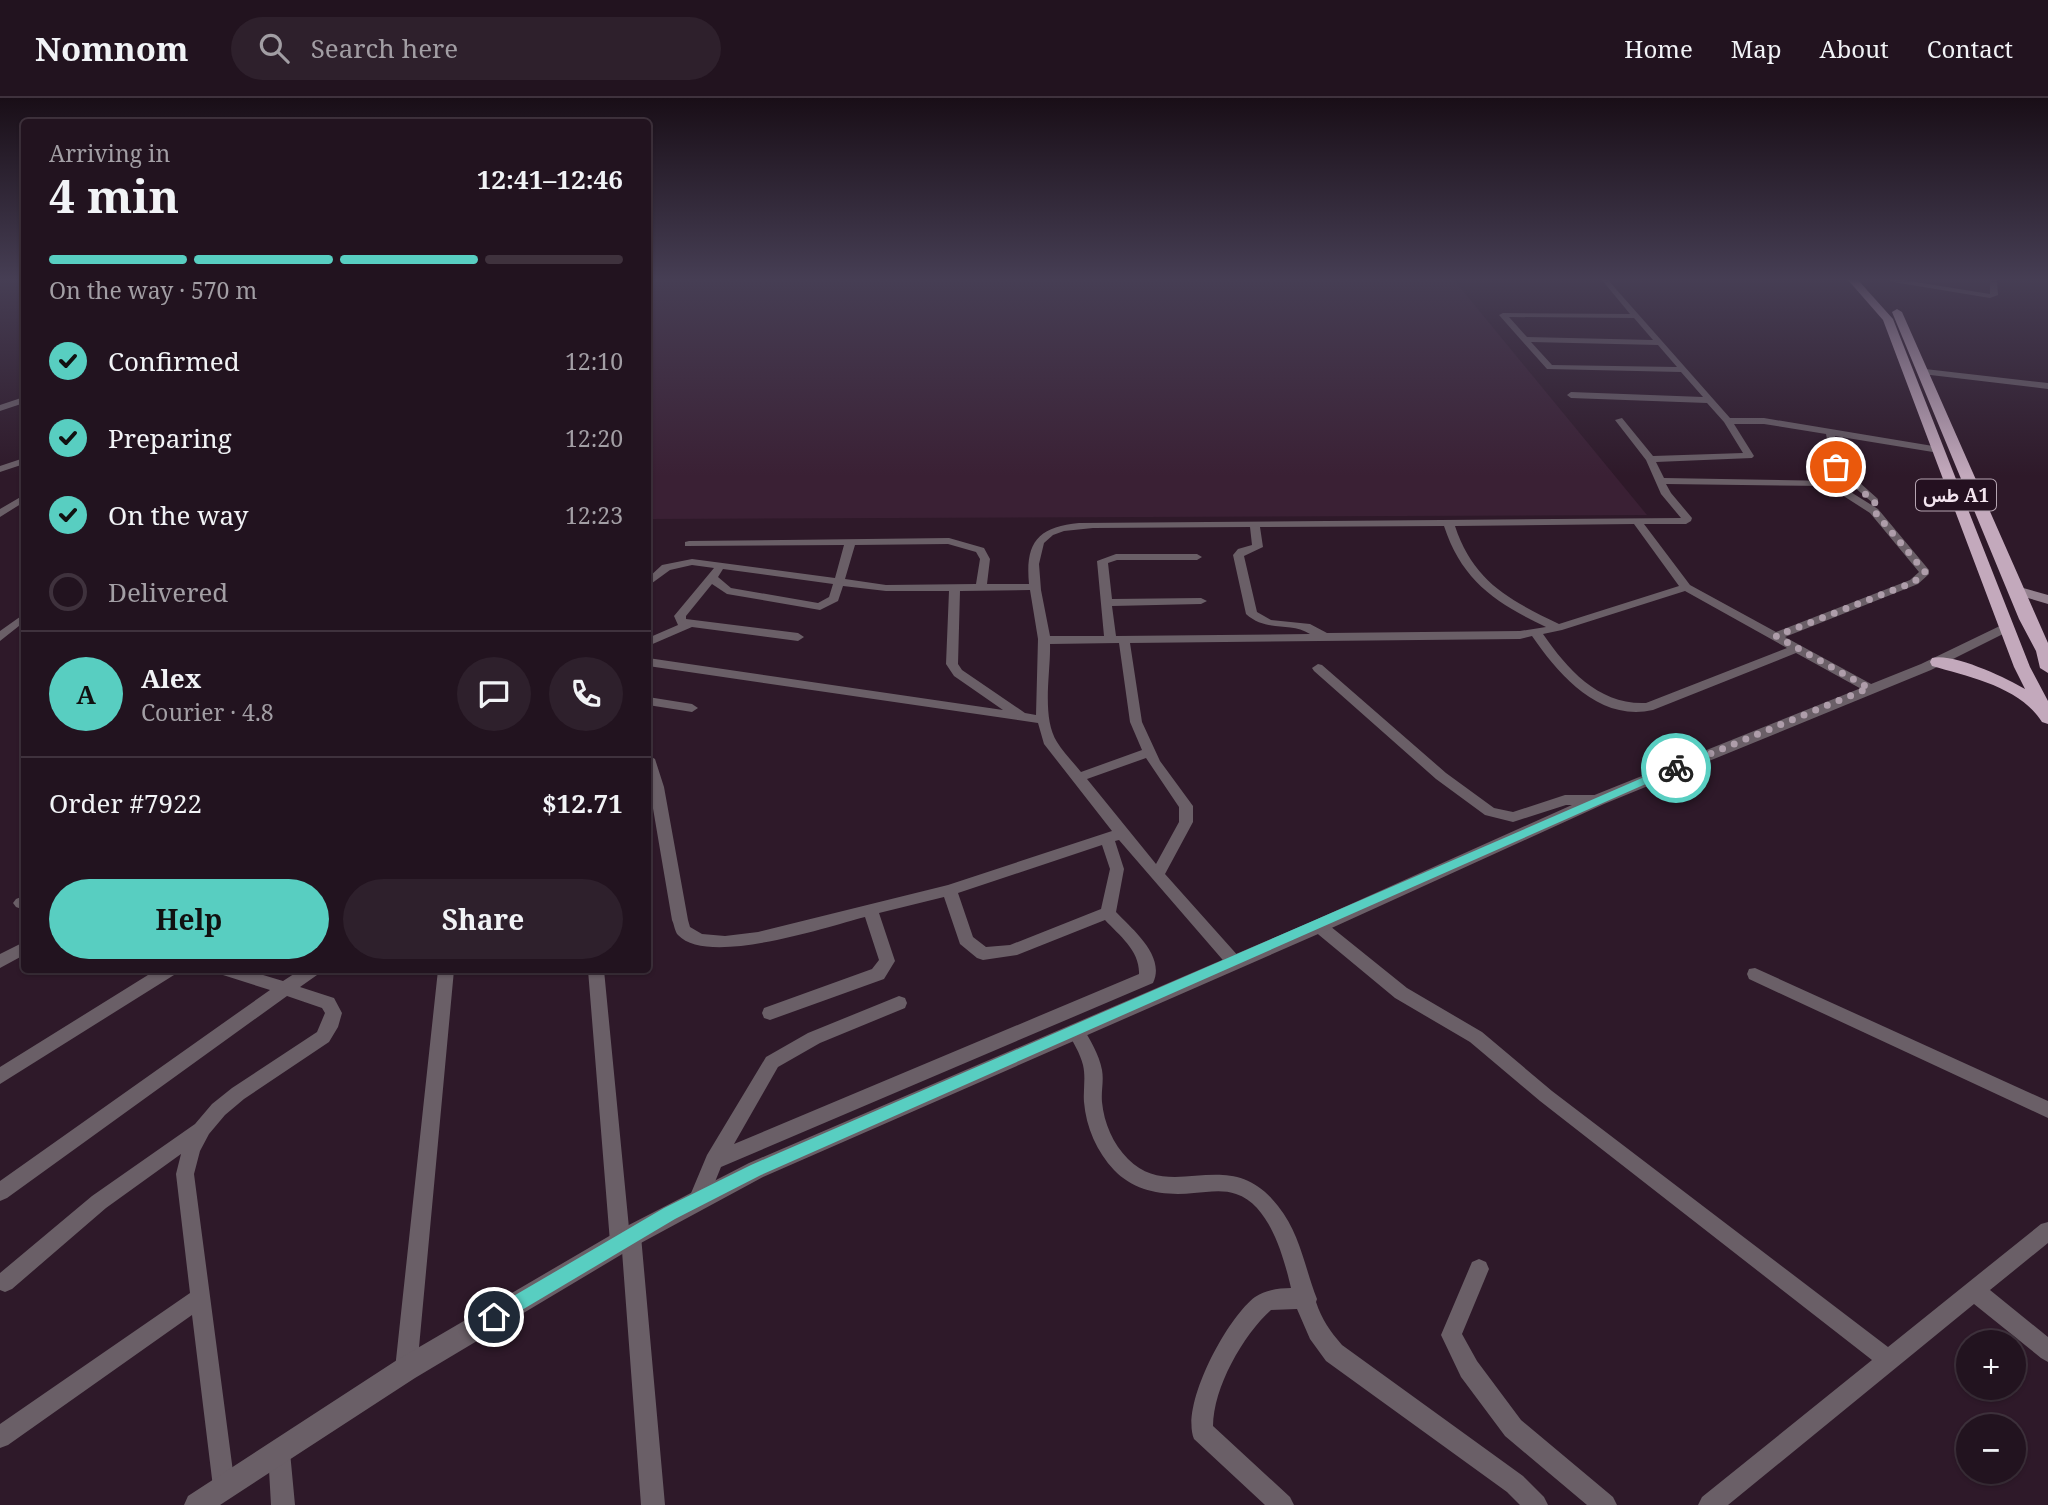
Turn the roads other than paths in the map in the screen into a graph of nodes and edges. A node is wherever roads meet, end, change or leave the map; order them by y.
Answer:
1 (1529, 346) edge
2 (1663, 346) edge
3 (1899, 346) edge
4 (1913, 346) edge
5 (1905, 361) junction
6 (1923, 368) junction
7 (1684, 370) junction
8 (2048, 386) edge
9 (1571, 395) dead end
10 (1708, 400) junction
11 (21, 401) edge
12 (0, 408) edge
13 (1619, 420) dead end
14 (1728, 421) junction
15 (1830, 433) junction
16 (1939, 450) junction
17 (1650, 459) junction
18 (21, 462) edge
19 (0, 469) edge
20 (1717, 470) junction
21 (1663, 481) junction
22 (21, 500) edge
23 (1874, 511) junction
24 (0, 514) edge
25 (1638, 523) junction
26 (1449, 524) junction
27 (1255, 525) junction
28 (689, 544) dead end
29 (850, 544) junction
30 (1197, 557) dead end
31 (721, 566) junction
32 (712, 577) junction
33 (651, 580) edge
34 (836, 581) junction
35 (955, 587) junction
36 (981, 587) junction
37 (1036, 587) junction
38 (1686, 587) junction
39 (2015, 590) junction
40 (2048, 600) edge
41 (1201, 601) dead end
42 (1107, 603) junction
43 (21, 620) edge
44 (688, 625) junction
45 (2006, 627) junction
46 (1558, 628) junction
47 (1536, 633) junction
48 (1776, 636) junction
49 (0, 637) edge
50 (798, 637) dead end
51 (1117, 639) junction
52 (1327, 639) junction
53 (1044, 640) junction
54 (651, 641) edge
55 (2046, 644) edge
56 (1798, 648) junction
57 (651, 662) edge
58 (1938, 662) junction
59 (1318, 668) dead end
60 (2048, 668) edge
61 (1869, 688) junction
62 (651, 701) edge
63 (692, 708) dead end
64 (2044, 712) edge
65 (1020, 717) junction
66 (1043, 720) junction
67 (1150, 752) junction
68 (651, 768) edge
69 (1077, 778) junction
70 (1598, 800) junction
71 (1123, 833) junction
72 (1107, 839) junction
73 (1157, 875) junction
74 (949, 890) junction
75 (870, 910) junction
76 (1108, 913) junction
77 (1319, 926) junction
78 (21, 949) edge
79 (0, 961) edge
80 (1234, 962) junction
81 (163, 973) edge
82 (239, 973) edge
83 (307, 973) edge
84 (446, 973) edge
85 (596, 973) edge
86 (1755, 974) dead end
87 (286, 987) junction
88 (900, 1003) dead end
89 (770, 1013) dead end
90 (1076, 1031) junction
91 (925, 1074) junction
92 (0, 1076) edge
93 (933, 1093) junction
94 (2048, 1110) edge
95 (200, 1129) junction
96 (714, 1161) junction
97 (0, 1192) edge
98 (699, 1198) junction
99 (2048, 1231) edge
100 (626, 1239) junction
101 (1479, 1269) dead end
102 (5, 1282) dead end
103 (1974, 1290) junction
104 (198, 1299) junction
105 (1307, 1299) junction
106 (2048, 1351) edge
107 (1887, 1359) junction
108 (406, 1369) junction
109 (0, 1437) edge
110 (279, 1452) junction
111 (224, 1487) junction
112 (197, 1505) edge
113 (283, 1505) edge
114 (653, 1505) edge
115 (1282, 1505) edge
116 (1536, 1505) edge
117 (1605, 1505) edge
118 (1710, 1505) edge

1 - 7 street
2 - 7 street
3 - 5 highway, طس A1
4 - 6 highway, طس A1
5 - 6 highway
5 - 16 highway, طس A1
6 - 8 street
6 - 39 highway, طس A1
7 - 10 street
9 - 10 street
10 - 14 street
11 - 12 street
13 - 17 street
14 - 15 street
14 - 20 street
15 - 16 street
15 - 23 street
16 - 45 highway, طس A1
17 - 20 street
17 - 21 street
18 - 19 street
20 - 21 street
20 - 23 street
21 - 25 street
22 - 24 street
23 - 48 street
25 - 26 street
25 - 38 street
26 - 27 street
26 - 46 street
27 - 37 street
27 - 52 street
28 - 29 street
29 - 34 street
29 - 36 street
30 - 42 street
31 - 32 street
31 - 33 street
31 - 34 street
32 - 34 street
32 - 44 street
34 - 35 street
35 - 36 street
35 - 65 street
36 - 37 street
37 - 53 street
38 - 46 street
38 - 48 street
39 - 40 main road
39 - 55 highway, طس A1
41 - 42 street
42 - 51 street
43 - 49 street
44 - 50 street
44 - 54 street
45 - 58 street
45 - 64 highway, طس A1
46 - 47 street
47 - 52 street
47 - 56 street
48 - 56 street
51 - 52 street
51 - 53 street
51 - 67 street
53 - 66 street
55 - 60 highway, طس A1
56 - 61 street
57 - 65 street
58 - 61 street
58 - 64 highway
59 - 70 street
61 - 70 street
62 - 63 street
65 - 66 street
66 - 69 street
67 - 69 street
67 - 73 street
68 - 75 street
69 - 71 street
70 - 77 street
71 - 72 street
71 - 73 street
72 - 74 street
72 - 76 street
73 - 80 street
74 - 75 street
74 - 76 street
75 - 89 street
76 - 91 street
77 - 80 street
77 - 107 street
78 - 79 street
80 - 90 street
81 - 92 street
82 - 87 street
83 - 87 street
84 - 108 street
85 - 100 street
86 - 94 street
87 - 95 street
87 - 97 street
88 - 96 street
90 - 93 street
90 - 105 street
91 - 93 street
91 - 96 street
93 - 98 street
95 - 102 street
95 - 104 street
96 - 98 street
98 - 100 street
99 - 103 street
100 - 108 street
100 - 114 street
101 - 117 street
103 - 106 street
103 - 107 street
104 - 109 street
104 - 111 street
105 - 115 street
105 - 116 street
107 - 118 street
108 - 110 street
110 - 111 street
110 - 113 street
111 - 112 street

